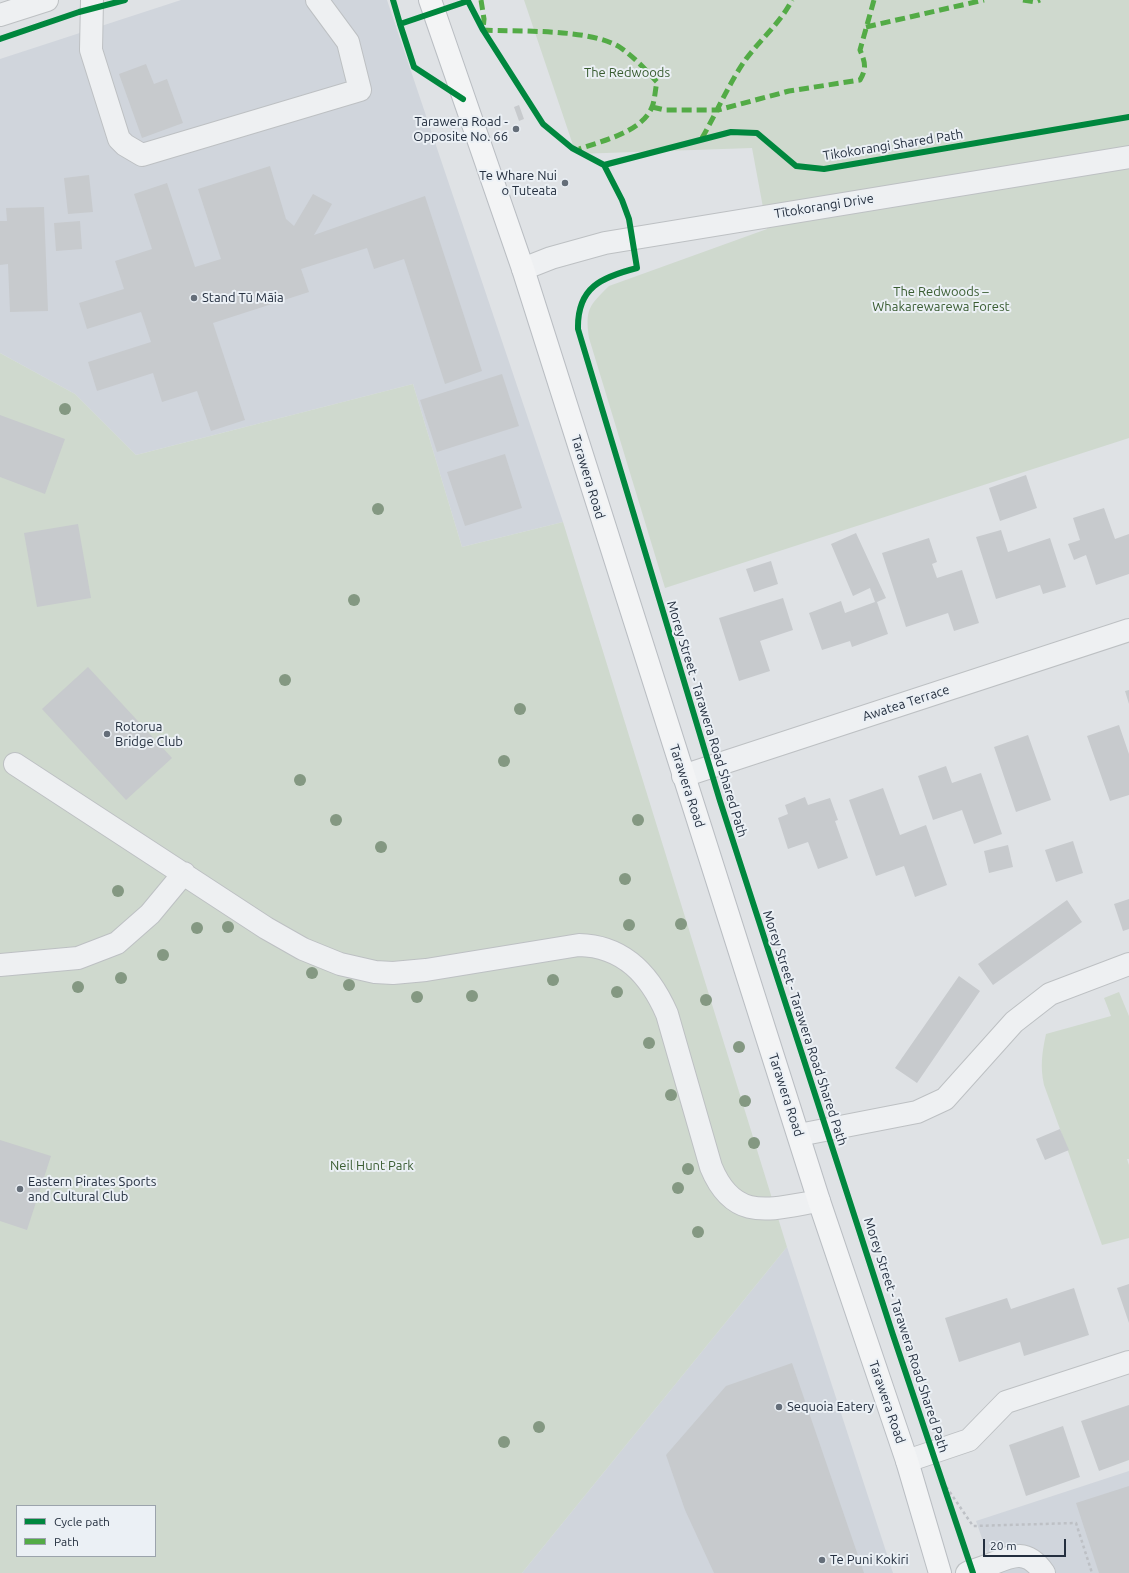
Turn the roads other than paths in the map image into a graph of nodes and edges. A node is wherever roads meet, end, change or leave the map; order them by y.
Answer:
1 (46, 0) edge
2 (92, 0) edge
3 (317, 0) edge
4 (430, 0) edge
5 (0, 15) edge
6 (1129, 157) edge
7 (523, 269) junction
8 (1129, 630) edge
9 (15, 764) dead end
10 (683, 776) junction
11 (184, 873) junction
12 (1129, 964) edge
13 (0, 965) edge
14 (799, 1135) junction
15 (820, 1201) junction
16 (1129, 1362) edge
17 (907, 1461) junction
18 (940, 1573) edge
19 (967, 1573) edge
20 (1044, 1573) edge

1 - 5 street
2 - 3 street
4 - 7 main road, Tarawera Road
6 - 7 street, Tītokorangi Drive
7 - 10 main road, Tarawera Road
8 - 10 street, Awatea Terrace
9 - 11 street
10 - 14 main road, Tarawera Road
11 - 13 street
11 - 15 street
12 - 14 street
14 - 15 main road, Tarawera Road
15 - 17 main road, Tarawera Road
16 - 17 street
17 - 18 main road, Tarawera Road
19 - 20 street

